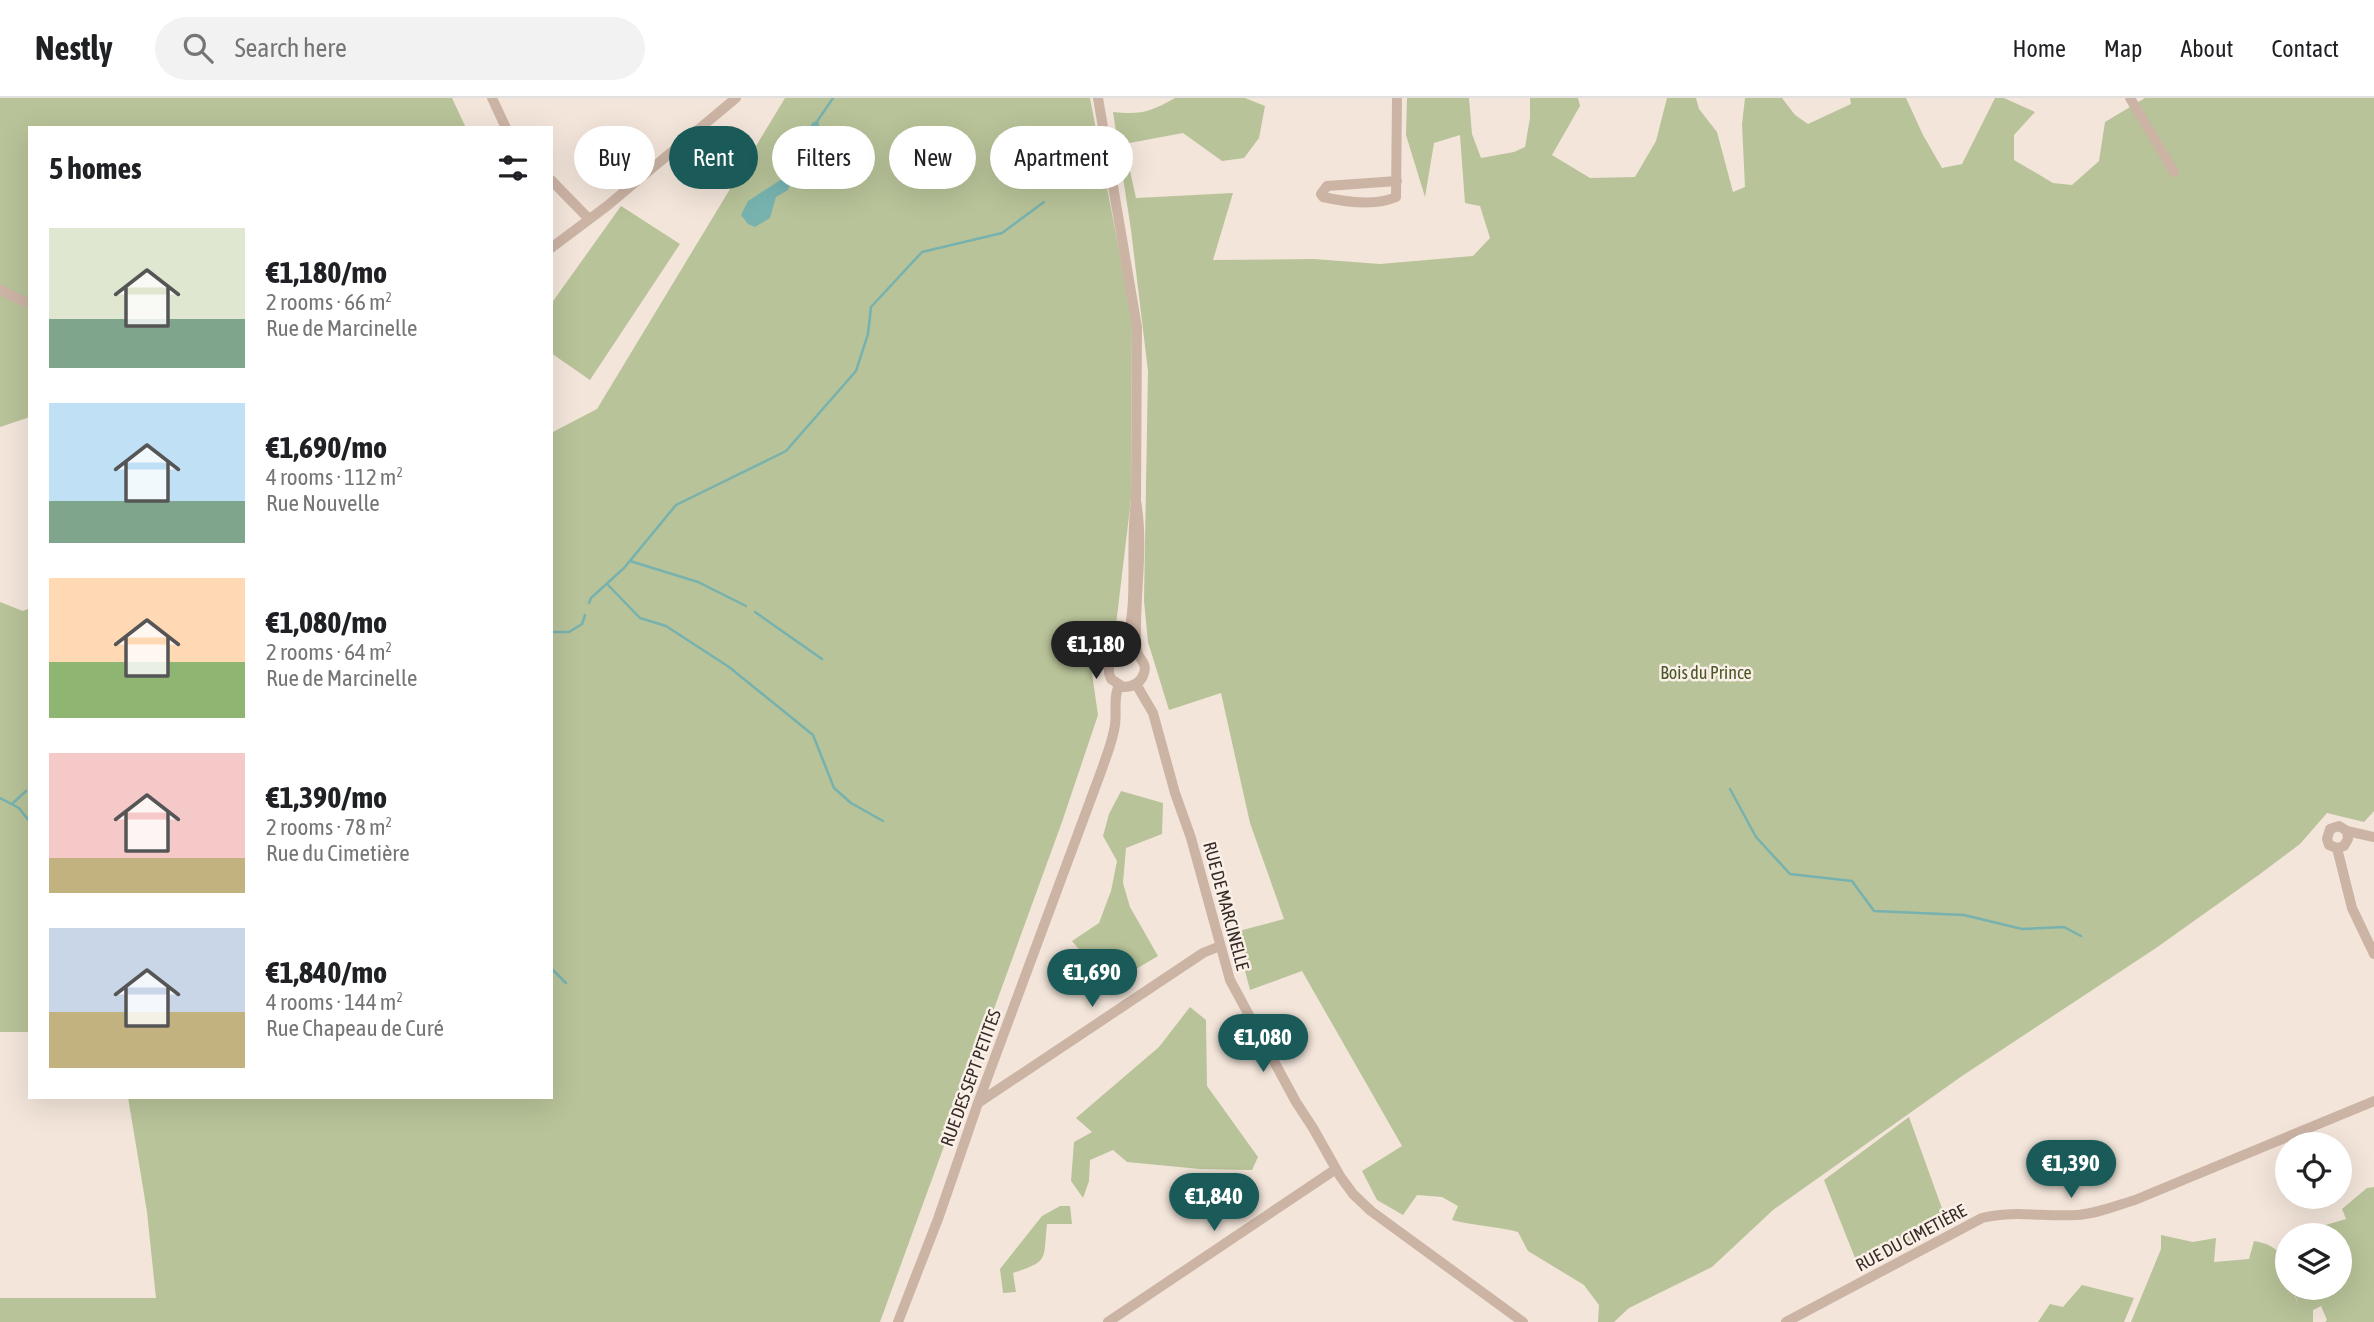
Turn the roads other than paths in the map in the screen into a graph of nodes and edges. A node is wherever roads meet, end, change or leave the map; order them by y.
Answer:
1 (492, 98) edge
2 (736, 98) edge
3 (1098, 98) edge
4 (1396, 98) edge
5 (2130, 98) edge
6 (505, 126) edge
7 (2174, 172) dead end
8 (1397, 181) junction
9 (553, 182) edge
10 (589, 219) junction
11 (553, 246) edge
12 (0, 290) edge
13 (28, 303) edge
14 (1136, 500) junction
15 (1122, 651) junction
16 (1138, 654) junction
17 (1136, 684) junction
18 (1119, 685) junction
19 (2346, 830) junction
20 (2374, 837) edge
21 (2337, 848) junction
22 (1220, 946) junction
23 (2374, 954) edge
24 (2374, 1101) edge
25 (978, 1103) junction
26 (1336, 1170) junction
27 (898, 1322) edge
28 (1108, 1322) edge
29 (1523, 1322) edge
30 (1786, 1322) edge

1 - 6 street
2 - 10 street
3 - 14 street
4 - 8 street
5 - 7 street
8 - 8 street
9 - 10 street
10 - 11 street
12 - 13 street
14 - 15 street
14 - 16 street
15 - 16 street
15 - 18 street
16 - 17 street
17 - 18 street
17 - 22 street, RUE DE MARCINELLE
18 - 25 street, RUE DES SEPT PETITES
19 - 20 street
19 - 21 street
19 - 21 street
21 - 23 street
22 - 25 street
22 - 26 street, RUE DE MARCINELLE
24 - 30 street, RUE DU CIMETIÈRE
25 - 27 street, RUE DES SEPT PETITES
26 - 28 street
26 - 29 street, RUE DE MARCINELLE

